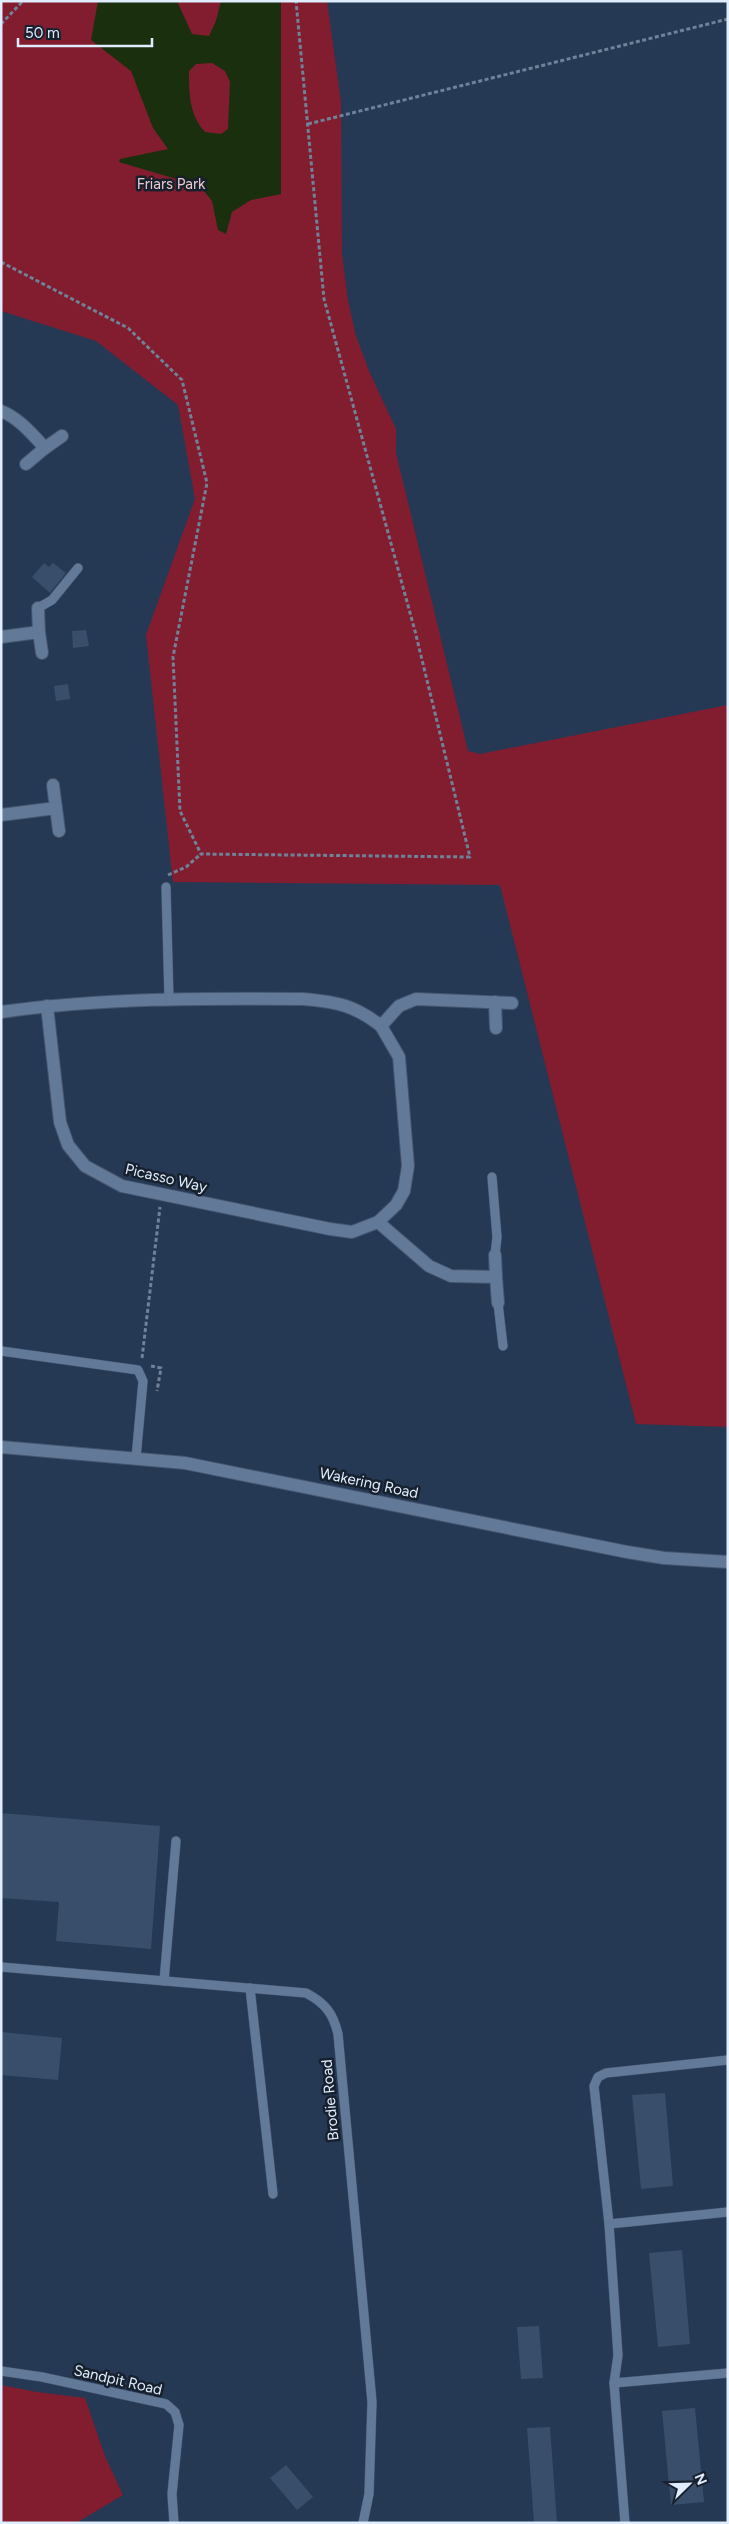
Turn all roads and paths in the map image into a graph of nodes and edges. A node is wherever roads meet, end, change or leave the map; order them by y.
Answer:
1 (22, 1) edge
2 (296, 1) edge
3 (728, 19) edge
4 (1, 24) edge
5 (308, 124) junction
6 (1, 262) edge
7 (1, 411) edge
8 (62, 436) dead end
9 (45, 448) junction
10 (26, 464) dead end
11 (78, 568) dead end
12 (38, 608) joint
13 (39, 632) junction
14 (1, 637) edge
15 (42, 652) dead end
16 (53, 785) dead end
17 (56, 808) junction
18 (1, 815) edge
19 (59, 831) dead end
20 (201, 854) junction
21 (166, 888) joint
22 (169, 999) junction
23 (495, 1002) junction
24 (512, 1002) dead end
25 (47, 1006) junction
26 (1, 1012) edge
27 (381, 1026) junction
28 (496, 1028) dead end
29 (492, 1177) dead end
30 (162, 1194) junction
31 (378, 1222) junction
32 (495, 1255) joint
33 (496, 1277) junction
34 (498, 1303) joint
35 (503, 1346) dead end
36 (1, 1351) edge
37 (141, 1364) dead end
38 (148, 1365) dead end
39 (156, 1395) dead end
40 (1, 1447) edge
41 (136, 1458) junction
42 (728, 1562) edge
43 (176, 1841) dead end
44 (1, 1966) edge
45 (164, 1981) junction
46 (250, 1988) junction
47 (728, 2060) edge
48 (273, 2194) dead end
49 (728, 2212) edge
50 (610, 2224) junction
51 (1, 2370) edge
52 (728, 2374) edge
53 (614, 2383) junction
54 (174, 2523) edge
55 (363, 2523) edge
56 (625, 2523) edge

1 - 4 path
2 - 5 path
3 - 5 path
5 - 20 path
6 - 20 path
7 - 9 street
8 - 9 street
9 - 10 street
11 - 12 lane
12 - 13 street
13 - 14 street
13 - 15 street
16 - 17 street
17 - 18 street
17 - 19 street
20 - 21 path
21 - 22 lane
22 - 25 street, Picasso Way
22 - 27 street, Picasso Way
23 - 24 street
23 - 27 street
23 - 28 street
25 - 26 street, Picasso Way
25 - 30 street, Picasso Way
27 - 31 street, Picasso Way
29 - 32 lane
30 - 31 street, Picasso Way
30 - 37 path
31 - 33 street
32 - 33 street
33 - 34 street
34 - 35 lane
36 - 41 lane
38 - 39 path
40 - 41 street, Wakering Road
41 - 42 street, Wakering Road
43 - 45 lane
44 - 45 lane, Brodie Road
45 - 46 lane, Brodie Road
46 - 48 lane
46 - 55 lane, Brodie Road
47 - 50 lane
49 - 50 lane
50 - 53 lane
51 - 54 lane, Sandpit Road
52 - 53 lane
53 - 56 lane

